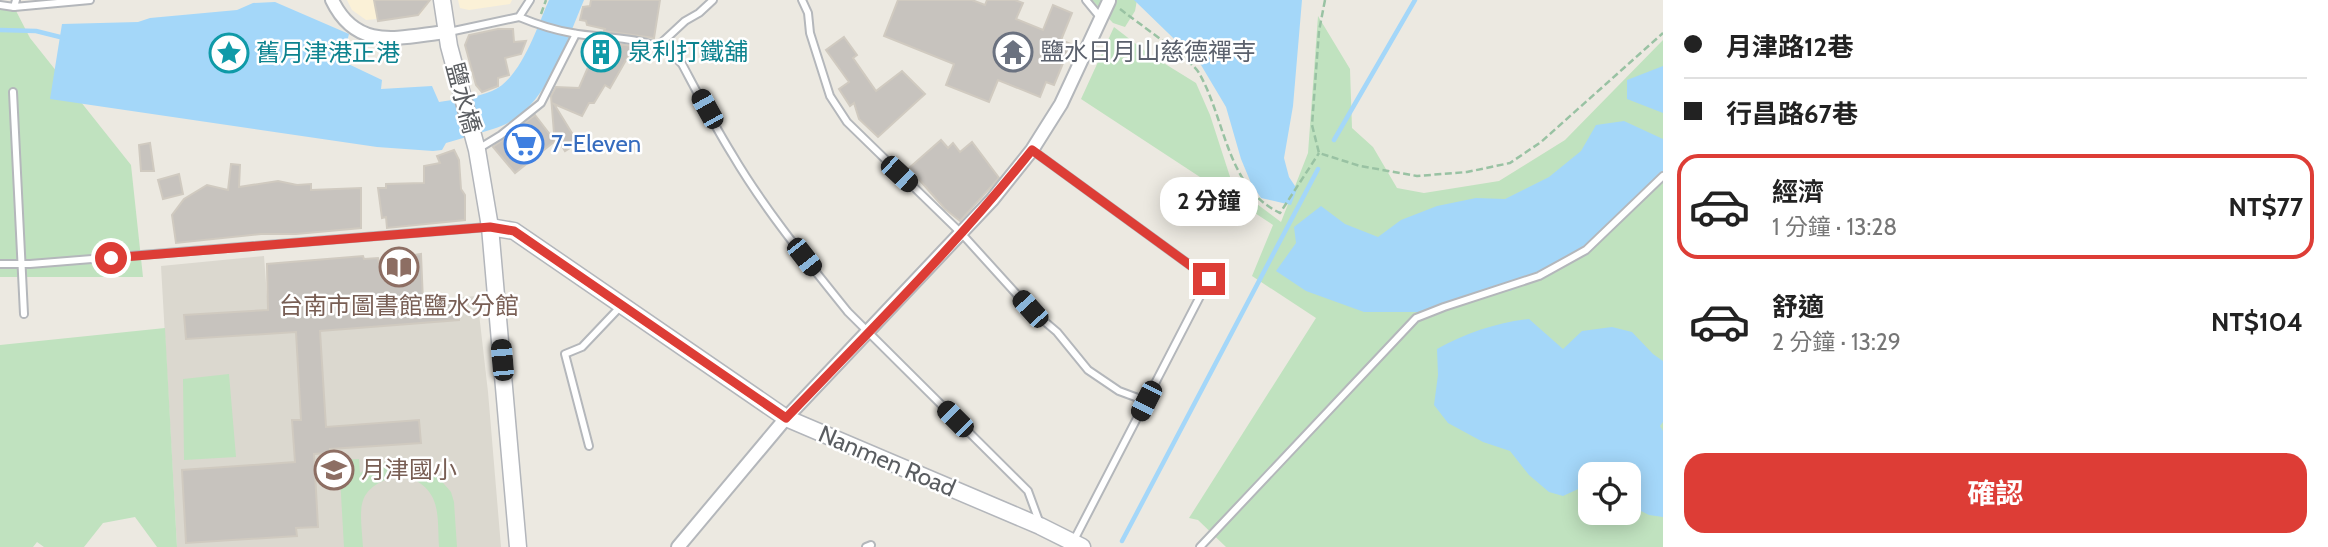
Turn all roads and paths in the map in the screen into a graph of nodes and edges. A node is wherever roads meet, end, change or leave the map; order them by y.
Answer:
1 (90, 0) edge
2 (332, 0) edge
3 (442, 0) edge
4 (530, 0) edge
5 (546, 0) edge
6 (713, 0) edge
7 (802, 0) edge
8 (1086, 0) edge
9 (1109, 0) edge
10 (1325, 0) edge
11 (15, 4) edge
12 (0, 5) edge
13 (519, 17) junction
14 (1101, 18) junction
15 (537, 24) junction
16 (1663, 33) edge
17 (574, 34) junction
18 (448, 39) junction
19 (657, 47) junction
20 (13, 92) dead end
21 (477, 150) junction
22 (1032, 150) junction
23 (1319, 153) junction
24 (1663, 176) edge
25 (490, 227) junction
26 (962, 234) junction
27 (0, 264) edge
28 (22, 264) junction
29 (621, 306) junction
30 (24, 314) dead end
31 (868, 331) junction
32 (1146, 401) junction
33 (786, 418) junction
34 (589, 446) dead end
35 (1040, 526) junction
36 (1075, 545) edge
37 (518, 547) edge
38 (678, 547) edge
39 (1200, 547) edge

1 - 11 lane
2 - 18 street
3 - 18 street, 鹽水橋
4 - 13 lane
5 - 15 path
6 - 19 lane
7 - 26 lane
8 - 14 lane
9 - 14 street
9 - 23 path
10 - 23 path
11 - 12 lane
13 - 15 lane
13 - 18 lane
14 - 22 street
15 - 17 lane
16 - 23 path
17 - 19 lane
17 - 21 lane
18 - 21 street, 鹽水橋
19 - 31 lane
20 - 28 lane
21 - 25 street, 鹽水橋
22 - 26 street
22 - 32 lane
24 - 39 lane
25 - 28 lane
25 - 29 street, Nanmen Road
25 - 37 street, 鹽水橋
26 - 31 street
26 - 32 lane
27 - 28 lane
28 - 30 lane
29 - 33 street, Nanmen Road
29 - 34 lane
31 - 33 street
31 - 35 lane
32 - 36 lane
33 - 35 street, Nanmen Road
33 - 38 street
35 - 36 street, Nanmen Road

